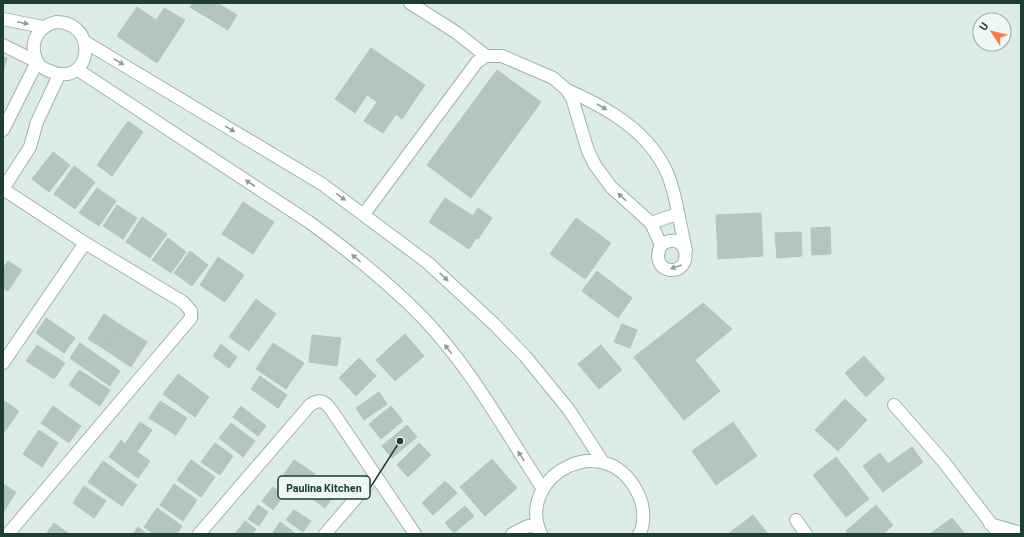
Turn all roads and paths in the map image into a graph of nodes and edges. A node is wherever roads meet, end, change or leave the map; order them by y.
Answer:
1 (410, 3) edge
2 (3, 19) edge
3 (43, 27) junction
4 (85, 42) junction
5 (3, 45) edge
6 (486, 56) junction
7 (37, 62) junction
8 (78, 70) junction
9 (59, 75) junction
10 (567, 90) junction
11 (3, 130) edge
12 (3, 189) edge
13 (364, 214) junction
14 (677, 214) junction
15 (651, 223) junction
16 (85, 243) junction
17 (660, 245) junction
18 (686, 250) junction
19 (3, 363) edge
20 (894, 405) dead end
21 (603, 462) junction
22 (375, 476) junction
23 (543, 489) junction
24 (796, 520) dead end
25 (990, 524) junction
26 (540, 531) edge
27 (641, 533) edge
28 (1021, 533) edge
29 (8, 534) edge
30 (199, 534) edge
31 (326, 534) edge
32 (415, 534) edge
33 (512, 534) edge
34 (806, 534) edge
35 (998, 534) edge

1 - 6 street
2 -> 3 street
3 - 4 street
3 - 7 street
4 - 8 street
4 -> 13 street
5 - 7 street
6 - 10 street
6 - 13 street
7 - 9 street
7 - 11 street
8 - 9 street
23 -> 8 street
9 - 12 street
10 -> 14 street
15 -> 10 street
12 - 16 street
13 -> 21 street
14 - 15 street
14 - 18 street
15 - 17 street
16 - 19 street
16 - 29 street
17 - 18 street
18 -> 17 street
20 - 25 street
21 - 23 street
21 - 27 street
22 - 30 street
22 - 31 street
22 - 32 street
23 - 26 street
24 - 34 street
25 - 28 street
25 - 35 street
26 - 33 street

